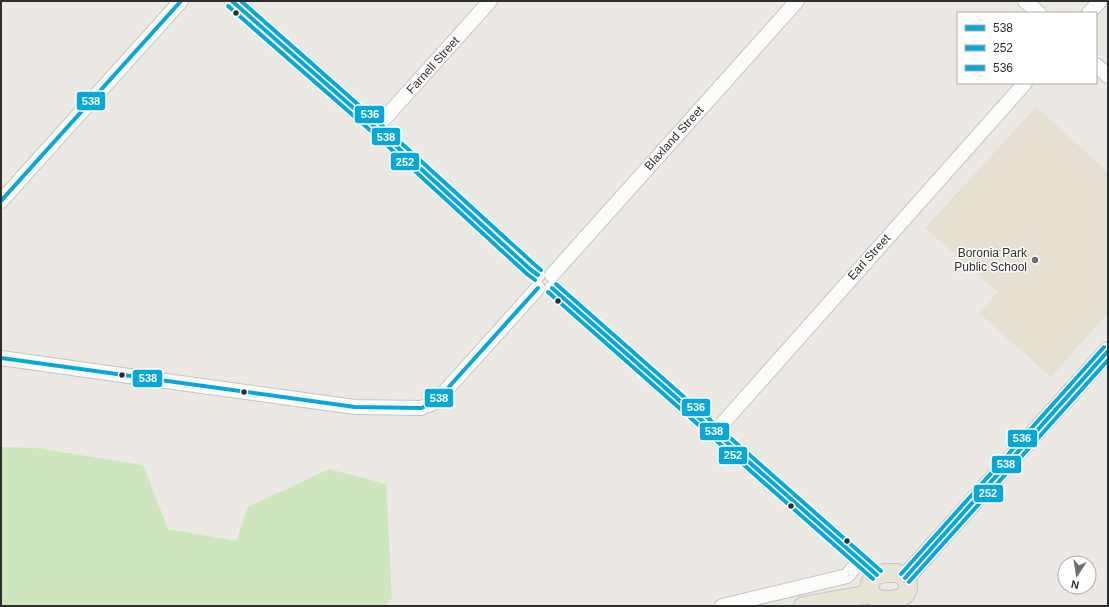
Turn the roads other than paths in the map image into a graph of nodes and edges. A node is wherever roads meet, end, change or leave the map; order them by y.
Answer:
1 (181, 1) edge
2 (232, 1) edge
3 (490, 1) edge
4 (797, 1) edge
5 (1025, 1) edge
6 (1100, 1) edge
7 (1037, 12) edge
8 (1090, 12) edge
9 (1097, 66) edge
10 (1108, 76) edge
11 (1024, 84) edge
12 (376, 128) junction
13 (1, 201) edge
14 (545, 281) junction
15 (1108, 351) edge
16 (1, 358) edge
17 (715, 432) junction
18 (860, 560) junction
19 (877, 575) junction
20 (905, 578) junction
21 (870, 594) junction
22 (905, 602) edge
23 (722, 606) edge
24 (803, 606) edge

1 - 13 street
2 - 12 street
3 - 12 street, Farnell Street
4 - 14 street, Blaxland Street
5 - 7 street
6 - 8 street
9 - 10 street
11 - 17 street, Earl Street
12 - 14 street
14 - 16 street, Blaxland Street
14 - 17 street
15 - 20 main road
17 - 18 street
18 - 19 street
18 - 23 street
19 - 20 main road
19 - 21 main road
20 - 22 main road
21 - 22 main road
21 - 24 main road

